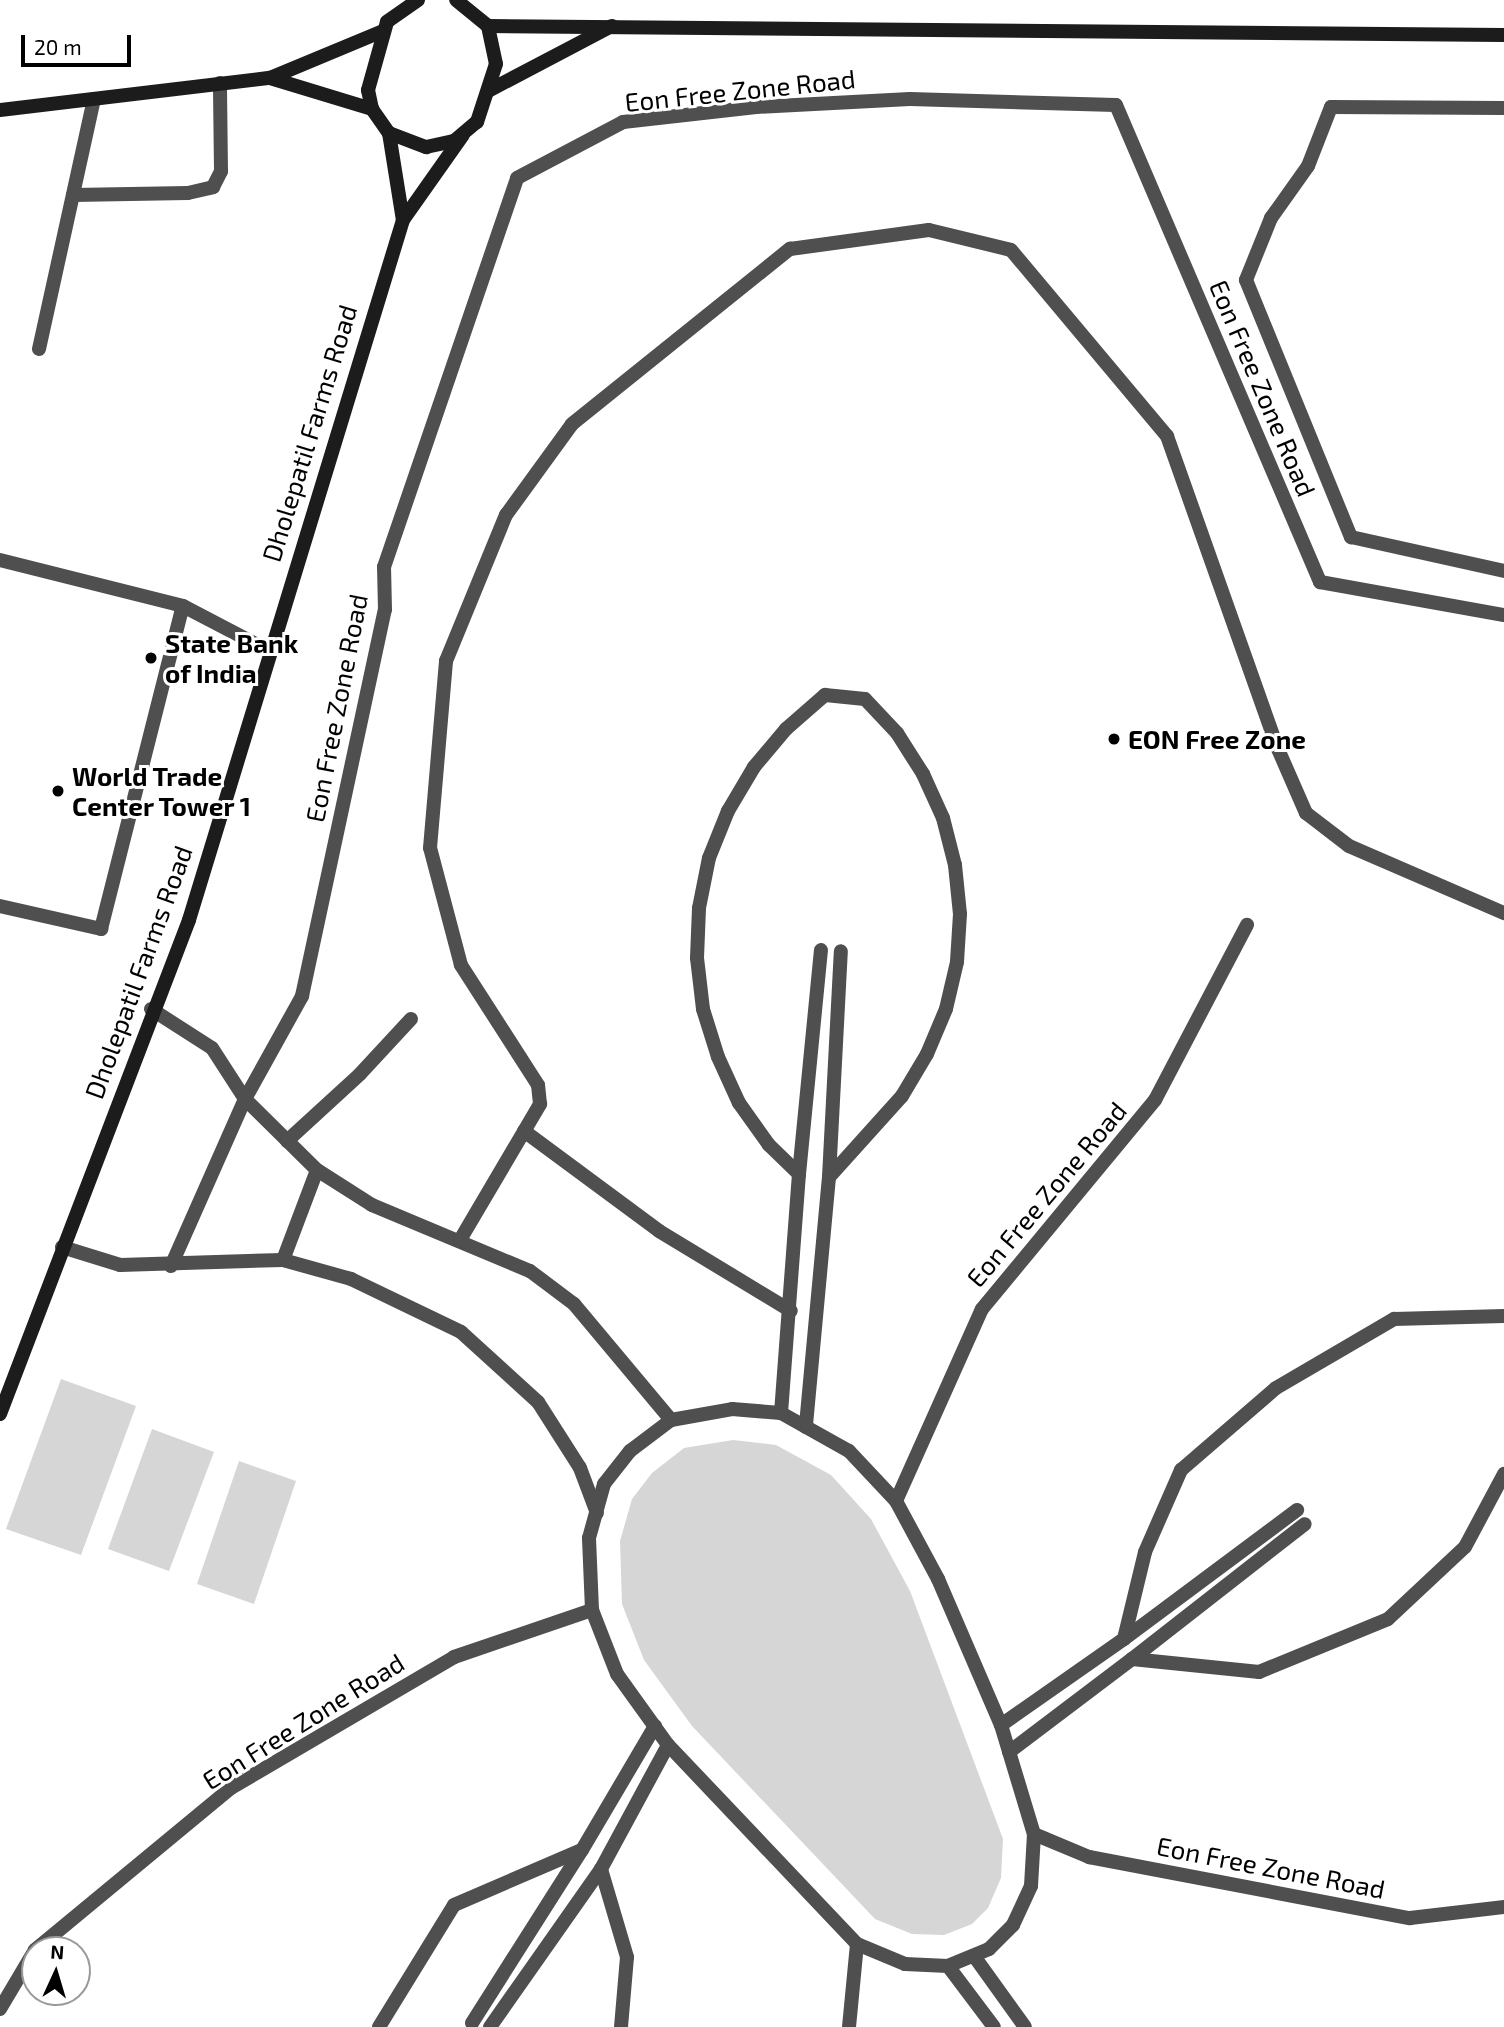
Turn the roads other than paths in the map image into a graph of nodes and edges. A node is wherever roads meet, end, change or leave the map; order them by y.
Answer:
1 (418, 0) edge
2 (456, 0) edge
3 (480, 0) edge
4 (404, 4) edge
5 (485, 22) junction
6 (616, 24) junction
7 (383, 31) junction
8 (1504, 35) edge
9 (270, 78) junction
10 (220, 83) junction
11 (488, 91) junction
12 (94, 99) junction
13 (1504, 108) edge
14 (372, 109) junction
15 (0, 110) edge
16 (390, 133) junction
17 (463, 135) junction
18 (73, 195) junction
19 (403, 220) junction
20 (39, 349) dead end
21 (0, 560) edge
22 (1504, 571) edge
23 (183, 606) junction
24 (1504, 615) edge
25 (269, 651) junction
26 (0, 906) edge
27 (1504, 913) edge
28 (1247, 925) dead end
29 (821, 950) dead end
30 (841, 951) dead end
31 (151, 1009) junction
32 (411, 1019) dead end
33 (245, 1100) junction
34 (524, 1131) junction
35 (287, 1141) junction
36 (317, 1170) junction
37 (799, 1174) junction
38 (829, 1177) junction
39 (460, 1240) junction
40 (62, 1247) junction
41 (283, 1260) junction
42 (171, 1266) junction
43 (791, 1311) junction
44 (1504, 1316) edge
45 (781, 1413) junction
46 (0, 1414) edge
47 (671, 1420) junction
48 (806, 1427) junction
49 (1504, 1474) edge
50 (896, 1501) junction
51 (1297, 1510) dead end
52 (597, 1513) junction
53 (1305, 1524) dead end
54 (592, 1610) junction
55 (1124, 1639) junction
56 (1132, 1659) junction
57 (1001, 1725) junction
58 (655, 1726) junction
59 (668, 1745) junction
60 (1009, 1752) junction
61 (1034, 1834) junction
62 (582, 1850) junction
63 (601, 1868) junction
64 (1504, 1907) edge
65 (52, 1936) edge
66 (857, 1944) junction
67 (974, 1956) junction
68 (948, 1966) junction
69 (21, 1974) edge
70 (0, 2009) edge
71 (472, 2023) dead end
72 (379, 2027) edge
73 (490, 2027) edge
74 (621, 2027) edge
75 (849, 2027) edge
76 (995, 2027) edge
77 (1025, 2027) edge

1 - 4 street
2 - 5 street
3 - 5 street
4 - 7 street
5 - 6 street
5 - 11 street, Dholepatil Farms Road
6 - 8 street
6 - 11 street
7 - 9 street
7 - 14 street
9 - 10 street
9 - 14 street
10 - 12 street
10 - 18 lane
11 - 17 street, Dholepatil Farms Road
12 - 15 street
12 - 18 lane
13 - 22 lane
14 - 16 street
16 - 17 street
16 - 19 street, Dholepatil Farms Road
17 - 19 street, Dholepatil Farms Road
18 - 20 lane
19 - 25 street, Dholepatil Farms Road
21 - 23 lane
23 - 25 lane
23 - 26 lane
24 - 33 lane, Eon Free Zone Road
25 - 31 street, Dholepatil Farms Road
27 - 34 lane
28 - 50 lane, Eon Free Zone Road
29 - 37 lane
30 - 38 lane
31 - 33 lane
31 - 40 street, Dholepatil Farms Road
32 - 35 lane
33 - 35 lane
33 - 42 lane, Eon Free Zone Road
34 - 39 lane
34 - 43 lane
35 - 36 lane
36 - 39 lane
36 - 41 lane
37 - 38 lane
37 - 43 lane
38 - 48 lane
39 - 47 lane
40 - 42 lane
40 - 46 street, Dholepatil Farms Road
41 - 42 lane
41 - 52 lane
43 - 45 lane
44 - 55 lane
45 - 47 lane
45 - 48 lane
47 - 52 lane
48 - 50 lane
49 - 56 lane
50 - 57 lane
51 - 55 lane
52 - 54 lane
53 - 56 lane
54 - 58 lane
54 - 65 lane, Eon Free Zone Road
55 - 57 lane
56 - 60 lane
57 - 60 lane
58 - 59 lane
58 - 62 lane
59 - 63 lane
59 - 66 lane
60 - 61 lane
61 - 64 lane, Eon Free Zone Road
61 - 67 lane
62 - 71 lane
62 - 72 lane
63 - 73 lane
63 - 74 lane
66 - 68 lane
66 - 75 lane
67 - 68 lane
67 - 77 lane
68 - 76 lane
69 - 70 lane, Eon Free Zone Road

